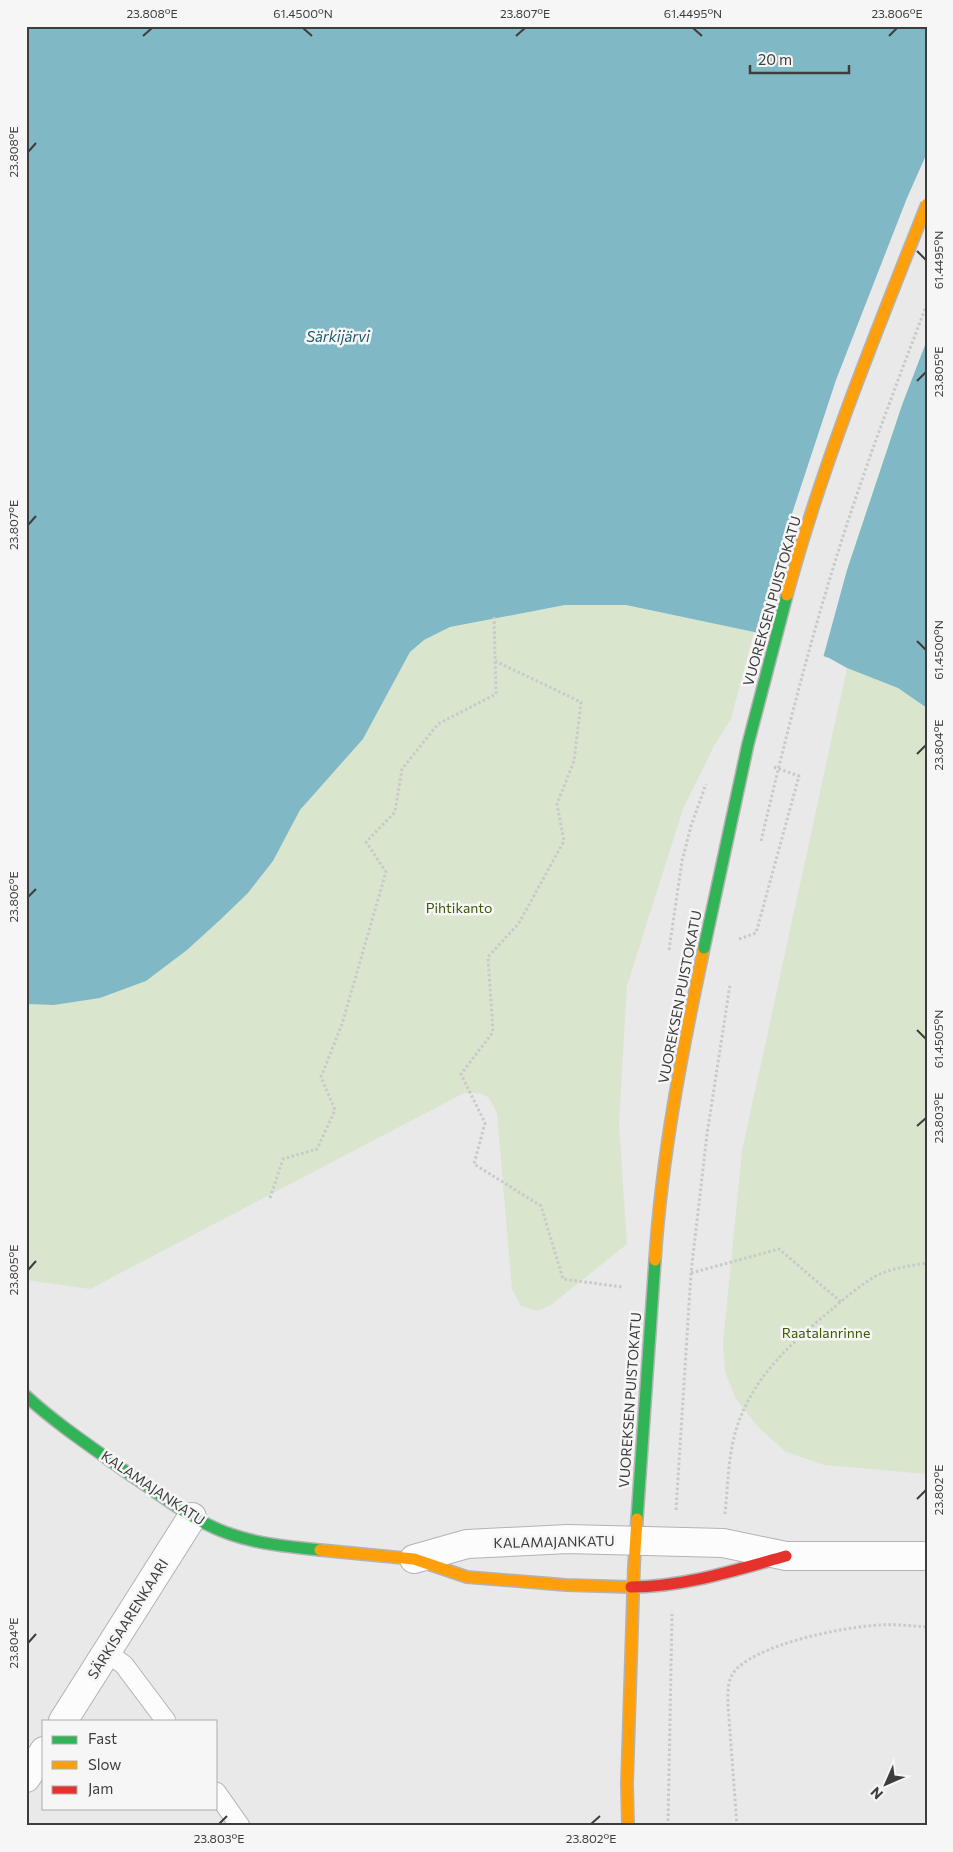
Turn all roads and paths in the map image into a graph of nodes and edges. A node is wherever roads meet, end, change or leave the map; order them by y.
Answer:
1 (927, 204) edge
2 (927, 304) edge
3 (494, 617) dead end
4 (495, 661) junction
5 (772, 766) dead end
6 (761, 844) dead end
7 (741, 930) dead end
8 (739, 939) junction
9 (737, 947) dead end
10 (730, 983) dead end
11 (270, 1198) dead end
12 (927, 1263) edge
13 (691, 1273) junction
14 (652, 1291) junction
15 (841, 1302) junction
16 (26, 1396) edge
17 (192, 1517) junction
18 (636, 1541) junction
19 (674, 1542) junction
20 (723, 1543) junction
21 (786, 1556) junction
22 (927, 1556) edge
23 (414, 1559) junction
24 (673, 1584) junction
25 (634, 1587) junction
26 (927, 1627) edge
27 (107, 1652) junction
28 (64, 1720) edge
29 (165, 1720) edge
30 (42, 1754) edge
31 (26, 1778) edge
32 (218, 1795) edge
33 (240, 1826) edge
34 (628, 1826) edge
35 (668, 1826) edge
36 (737, 1826) edge

1 - 14 main road, VUOREKSEN PUISTOKATU, bridge
2 - 6 path, bridge
3 - 4 path
4 - 11 path
4 - 14 path
5 - 8 path
7 - 8 path
8 - 9 path
10 - 13 path
12 - 15 path
13 - 15 path
13 - 19 path
14 - 18 main road, VUOREKSEN PUISTOKATU
15 - 20 path
16 - 17 main road, KALAMAJANKATU
17 - 23 main road, KALAMAJANKATU
17 - 27 street, SÄRKISAARENKAARI
18 - 19 street, KALAMAJANKATU
18 - 23 street, KALAMAJANKATU
18 - 25 main road, VUOREKSEN PUISTOKATU
19 - 20 street, KALAMAJANKATU
20 - 21 street, KALAMAJANKATU
21 - 22 street, KALAMAJANKATU
21 - 24 main road, KALAMAJANKATU
23 - 25 main road, KALAMAJANKATU
24 - 25 main road, KALAMAJANKATU
24 - 35 path
25 - 34 main road, VUOREKSEN PUISTOKATU
26 - 36 path
27 - 28 street, SÄRKISAARENKAARI
27 - 29 lane
30 - 31 street
32 - 33 lane

